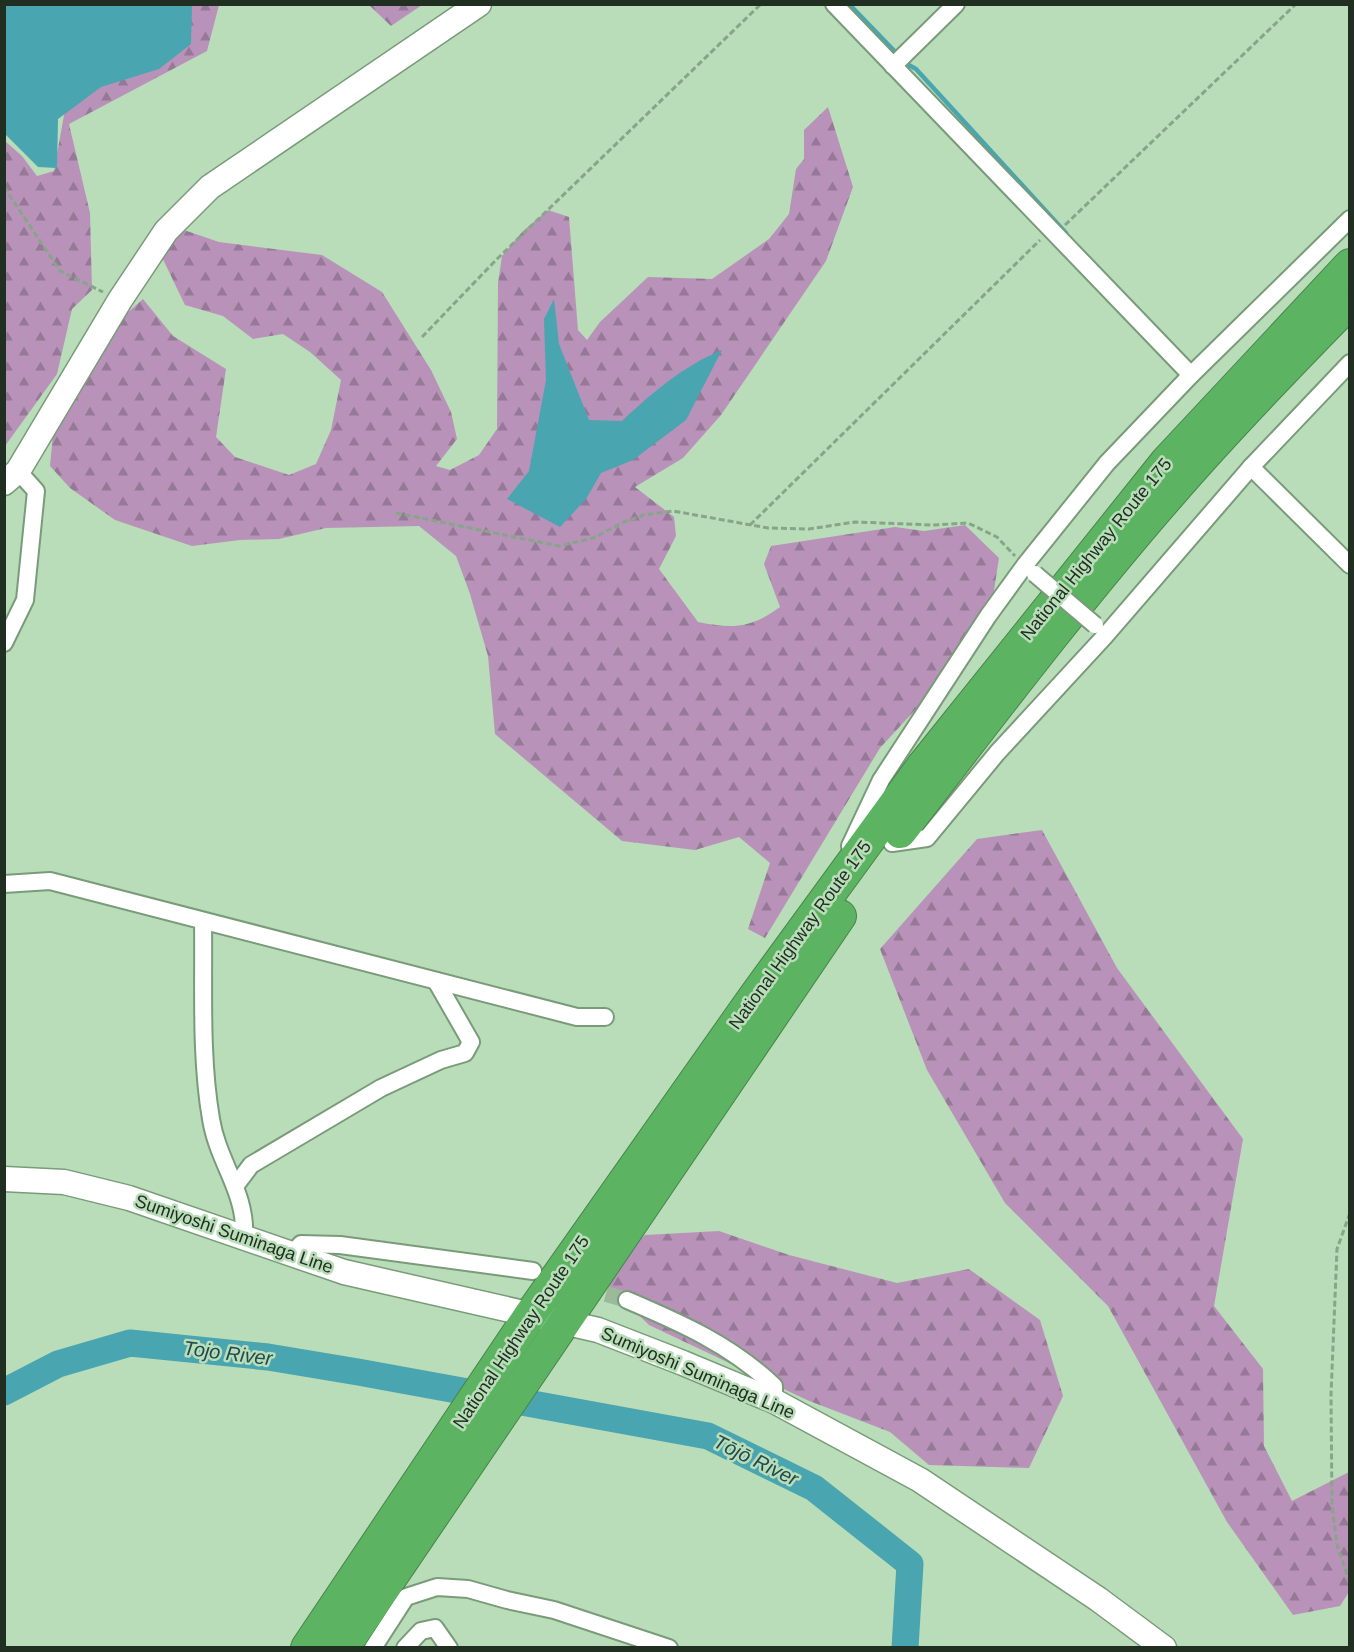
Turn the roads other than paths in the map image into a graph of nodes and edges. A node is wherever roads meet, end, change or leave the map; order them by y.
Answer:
1 (479, 4) edge
2 (834, 4) edge
3 (956, 4) edge
4 (893, 66) junction
5 (1350, 219) edge
6 (1350, 265) edge
7 (1350, 302) edge
8 (1350, 363) edge
9 (1191, 375) junction
10 (1251, 467) junction
11 (11, 477) edge
12 (1350, 565) edge
13 (1030, 570) junction
14 (1100, 630) junction
15 (4, 643) edge
16 (891, 843) junction
17 (4, 884) edge
18 (822, 906) junction
19 (203, 921) junction
20 (436, 981) junction
21 (605, 1017) dead end
22 (4, 1179) edge
23 (236, 1185) junction
24 (244, 1238) junction
25 (292, 1254) junction
26 (533, 1271) dead end
27 (627, 1300) tunnel mouth
28 (531, 1314) junction
29 (563, 1322) junction
30 (774, 1401) junction
31 (307, 1647) edge
32 (343, 1647) edge
33 (373, 1647) edge
34 (405, 1647) edge
35 (449, 1647) edge
36 (669, 1647) edge
37 (1164, 1647) edge

1 - 11 main road
2 - 4 street
3 - 4 street
4 - 9 street
5 - 9 street
6 - 18 highway, National Highway Route 175
7 - 16 highway, National Highway Route 175
8 - 10 street
9 - 13 street
10 - 12 street
10 - 14 street
11 - 15 street
13 - 14 street, bridge
13 - 18 street
14 - 16 street
16 - 29 highway, National Highway Route 175
17 - 19 street
18 - 28 highway, National Highway Route 175
19 - 20 street
19 - 23 street
20 - 21 street
20 - 23 street
22 - 24 main road, Sumiyoshi Suminaga Line
23 - 24 street
24 - 25 main road, Sumiyoshi Suminaga Line
25 - 26 street
25 - 28 main road, Sumiyoshi Suminaga Line
27 - 30 street
28 - 29 main road, Sumiyoshi Suminaga Line
28 - 31 highway, National Highway Route 175
29 - 30 main road, Sumiyoshi Suminaga Line
29 - 32 highway, National Highway Route 175
30 - 37 main road, Sumiyoshi Suminaga Line
33 - 36 street
34 - 35 street

